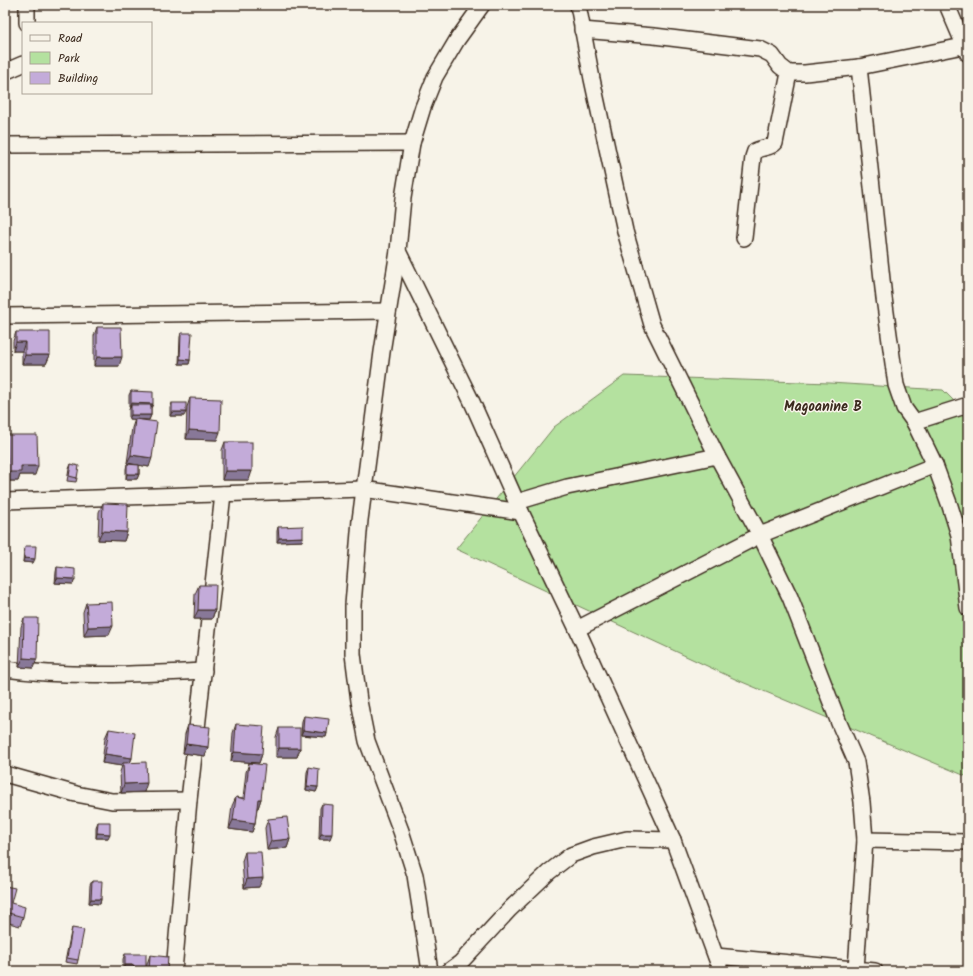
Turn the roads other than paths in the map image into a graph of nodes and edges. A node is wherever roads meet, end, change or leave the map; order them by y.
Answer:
1 (27, 5) edge
2 (480, 5) edge
3 (578, 5) edge
4 (947, 5) edge
5 (27, 22) edge
6 (582, 30) junction
7 (967, 48) edge
8 (22, 64) edge
9 (859, 67) junction
10 (5, 70) edge
11 (789, 73) junction
12 (412, 143) junction
13 (5, 145) edge
14 (744, 238) dead end
15 (398, 251) junction
16 (388, 311) junction
17 (5, 316) edge
18 (968, 405) edge
19 (914, 422) junction
20 (717, 456) junction
21 (935, 465) junction
22 (363, 490) junction
23 (223, 494) junction
24 (5, 501) edge
25 (519, 507) junction
26 (760, 535) junction
27 (968, 608) edge
28 (578, 629) junction
29 (5, 669) edge
30 (204, 671) junction
31 (5, 774) edge
32 (190, 800) junction
33 (673, 840) junction
34 (865, 840) junction
35 (968, 842) edge
36 (716, 956) junction
37 (856, 969) junction
38 (174, 971) edge
39 (430, 971) edge
40 (449, 971) edge
41 (721, 971) edge
42 (875, 971) edge

1 - 5 street
2 - 12 street
3 - 6 street
4 - 7 street
6 - 11 street
6 - 20 street
7 - 9 street
8 - 10 street
9 - 11 street
9 - 19 street
11 - 14 street
12 - 13 street
12 - 15 street
15 - 16 street
15 - 25 street
16 - 17 street
16 - 22 street
18 - 19 street
19 - 21 street
20 - 25 street
20 - 26 street
21 - 26 street
21 - 27 street
22 - 23 street
22 - 25 street
22 - 39 street
23 - 24 street
23 - 30 street
25 - 28 street
26 - 28 street
26 - 34 street
28 - 33 street
29 - 30 street
30 - 32 street
31 - 32 street
32 - 38 street
33 - 36 street
33 - 40 street
34 - 35 street
34 - 37 street
36 - 37 street
36 - 41 street
37 - 42 street

